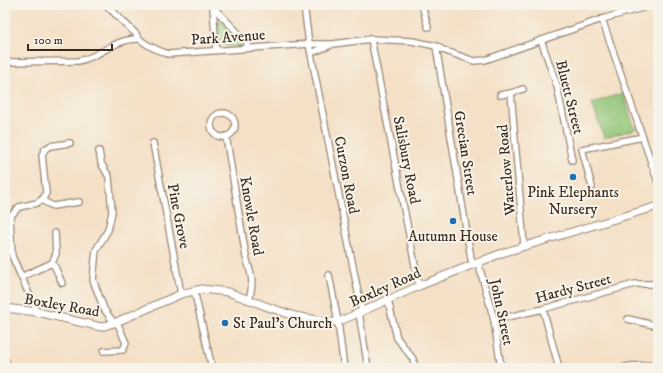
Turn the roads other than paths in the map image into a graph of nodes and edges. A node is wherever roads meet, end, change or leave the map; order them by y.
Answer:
1 (106, 5) edge
2 (304, 5) edge
3 (422, 5) edge
4 (653, 5) edge
5 (213, 6) edge
6 (602, 20) junction
7 (428, 27) dead end
8 (138, 39) junction
9 (370, 39) junction
10 (541, 40) junction
11 (309, 44) junction
12 (333, 44) junction
13 (436, 46) junction
14 (248, 48) junction
15 (216, 50) junction
16 (311, 53) junction
17 (5, 60) edge
18 (523, 89) dead end
19 (511, 93) junction
20 (500, 95) dead end
21 (226, 136) junction
22 (642, 137) junction
23 (70, 143) dead end
24 (153, 143) dead end
25 (99, 151) dead end
26 (572, 160) dead end
27 (658, 182) edge
28 (592, 187) dead end
29 (41, 200) junction
30 (79, 202) dead end
31 (658, 206) edge
32 (55, 233) dead end
33 (8, 242) edge
34 (524, 245) junction
35 (52, 263) junction
36 (475, 263) junction
37 (329, 275) dead end
38 (21, 277) junction
39 (62, 283) dead end
40 (658, 284) edge
41 (419, 286) junction
42 (194, 290) junction
43 (181, 294) junction
44 (249, 300) junction
45 (388, 300) junction
46 (5, 308) edge
47 (543, 309) junction
48 (37, 312) junction
49 (360, 312) junction
50 (628, 319) dead end
51 (494, 320) junction
52 (338, 322) junction
53 (115, 323) junction
54 (658, 326) edge
55 (104, 351) dead end
56 (5, 359) edge
57 (658, 365) edge
58 (8, 368) edge
59 (212, 368) edge
60 (344, 368) edge
61 (368, 368) edge
62 (415, 368) edge
63 (501, 368) edge
64 (559, 368) edge
65 (623, 368) edge

1 - 8 street, Park Avenue
2 - 11 street, Curzon Road
3 - 7 street
4 - 6 street, Park Avenue
5 - 14 street
5 - 15 street
6 - 10 street, Park Avenue
6 - 22 street
8 - 15 street, Park Avenue
8 - 17 street
9 - 12 street, Park Avenue
9 - 13 street, Park Avenue
9 - 41 street, Salisbury Road
10 - 13 street, Park Avenue
10 - 26 street, Bluett Street
11 - 12 street, Park Avenue
11 - 14 street, Park Avenue
11 - 16 street, Curzon Road
12 - 16 street
13 - 36 street, Grecian Street
14 - 15 street, Park Avenue
16 - 49 street, Curzon Road
18 - 19 street
19 - 20 street
19 - 34 street, Waterlow Road
21 - 21 street
21 - 44 street, Knowle Road
22 - 27 street
22 - 28 street
23 - 29 street
24 - 43 street, Pine Grove
25 - 53 street
29 - 30 street
29 - 33 street
31 - 34 street, Boxley Road
32 - 35 street
33 - 38 street
34 - 36 street, Boxley Road
35 - 38 street
35 - 39 street
36 - 41 street, Boxley Road
36 - 51 street, John Street
37 - 52 street
38 - 48 street
40 - 47 street, Hardy Street
41 - 45 street, Boxley Road
42 - 43 street, Boxley Road
42 - 44 street, Boxley Road
42 - 59 street
43 - 53 street, Boxley Road
44 - 52 street, Boxley Road
45 - 49 street, Boxley Road
45 - 62 street
46 - 48 street, Boxley Road
47 - 51 street, Hardy Street
47 - 64 street
48 - 53 street, Boxley Road
49 - 52 street, Boxley Road
49 - 61 street, Curzon Road
50 - 54 street
51 - 63 street, John Street
52 - 60 street
53 - 55 street
56 - 58 street
57 - 65 street

